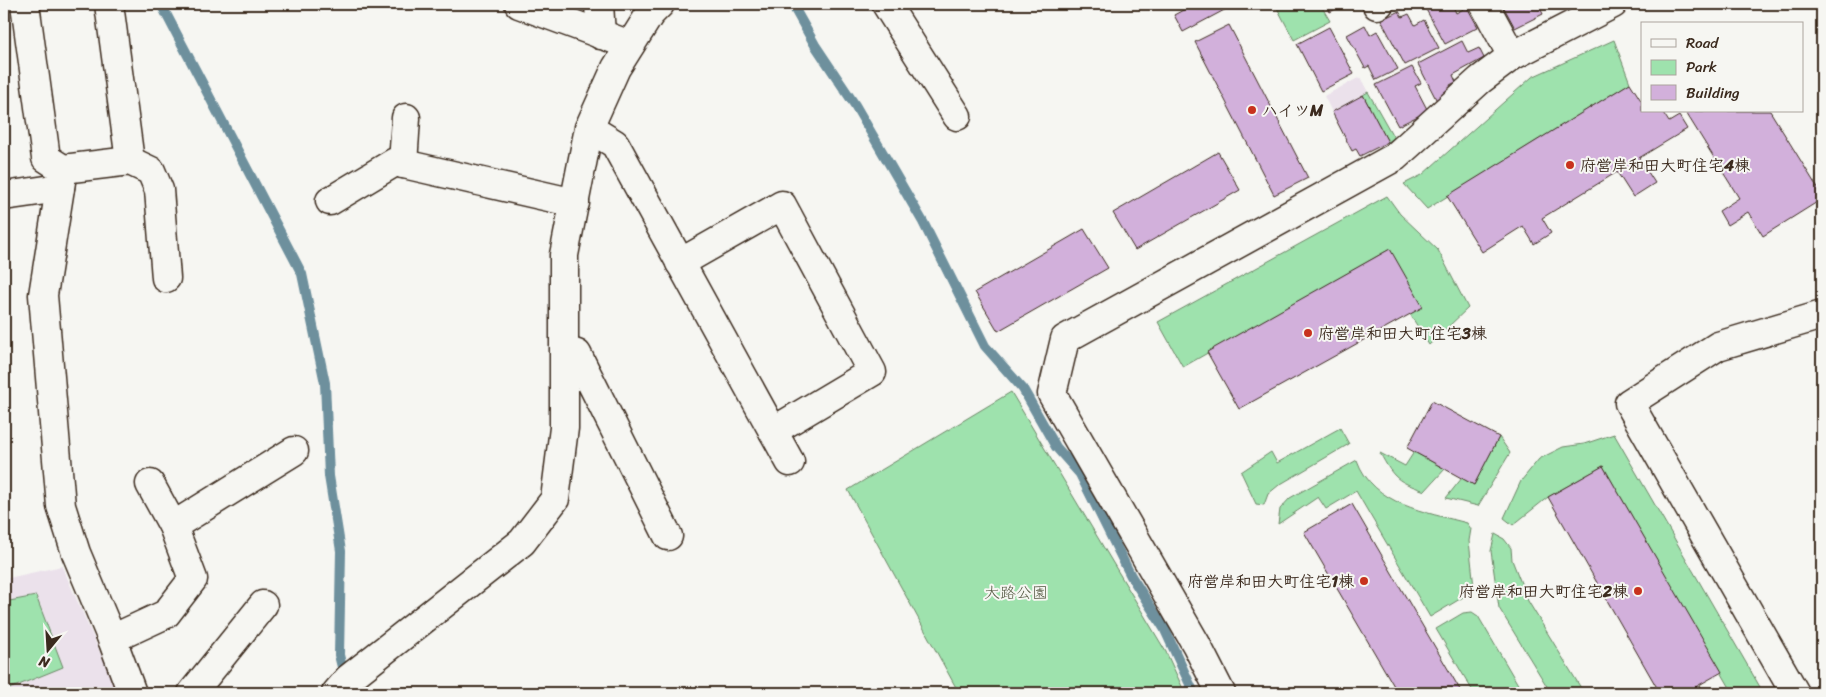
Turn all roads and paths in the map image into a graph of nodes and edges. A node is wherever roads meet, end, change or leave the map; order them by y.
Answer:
1 (24, 4) edge
2 (110, 4) edge
3 (519, 4) edge
4 (599, 4) edge
5 (660, 4) edge
6 (886, 4) edge
7 (1484, 4) edge
8 (1613, 4) edge
9 (602, 35) junction
10 (630, 45) junction
11 (1512, 56) junction
12 (957, 116) dead end
13 (406, 118) dead end
14 (589, 128) junction
15 (130, 161) junction
16 (403, 164) junction
17 (61, 179) junction
18 (4, 196) edge
19 (330, 201) dead end
20 (574, 203) junction
21 (680, 263) junction
22 (166, 278) dead end
23 (1822, 315) edge
24 (565, 350) junction
25 (773, 430) junction
26 (294, 451) dead end
27 (790, 462) dead end
28 (150, 484) dead end
29 (172, 526) junction
30 (668, 536) dead end
31 (263, 605) dead end
32 (112, 639) junction
33 (132, 693) edge
34 (192, 693) edge
35 (336, 693) edge
36 (1222, 693) edge
37 (1795, 693) edge

1 - 17 street
2 - 15 street
3 - 9 street
4 - 9 street
5 - 10 street
6 - 12 street
7 - 11 street
8 - 11 street
9 - 10 street
10 - 14 street
11 - 36 street
13 - 16 street
14 - 20 street
14 - 21 street
15 - 17 street
15 - 22 street
16 - 19 street
16 - 20 street
17 - 18 street
17 - 32 street
20 - 24 street
21 - 25 street
21 - 25 street
23 - 37 street
24 - 30 street
24 - 35 street
25 - 27 street
26 - 29 street
28 - 29 street
29 - 32 street
31 - 34 street
32 - 33 street

